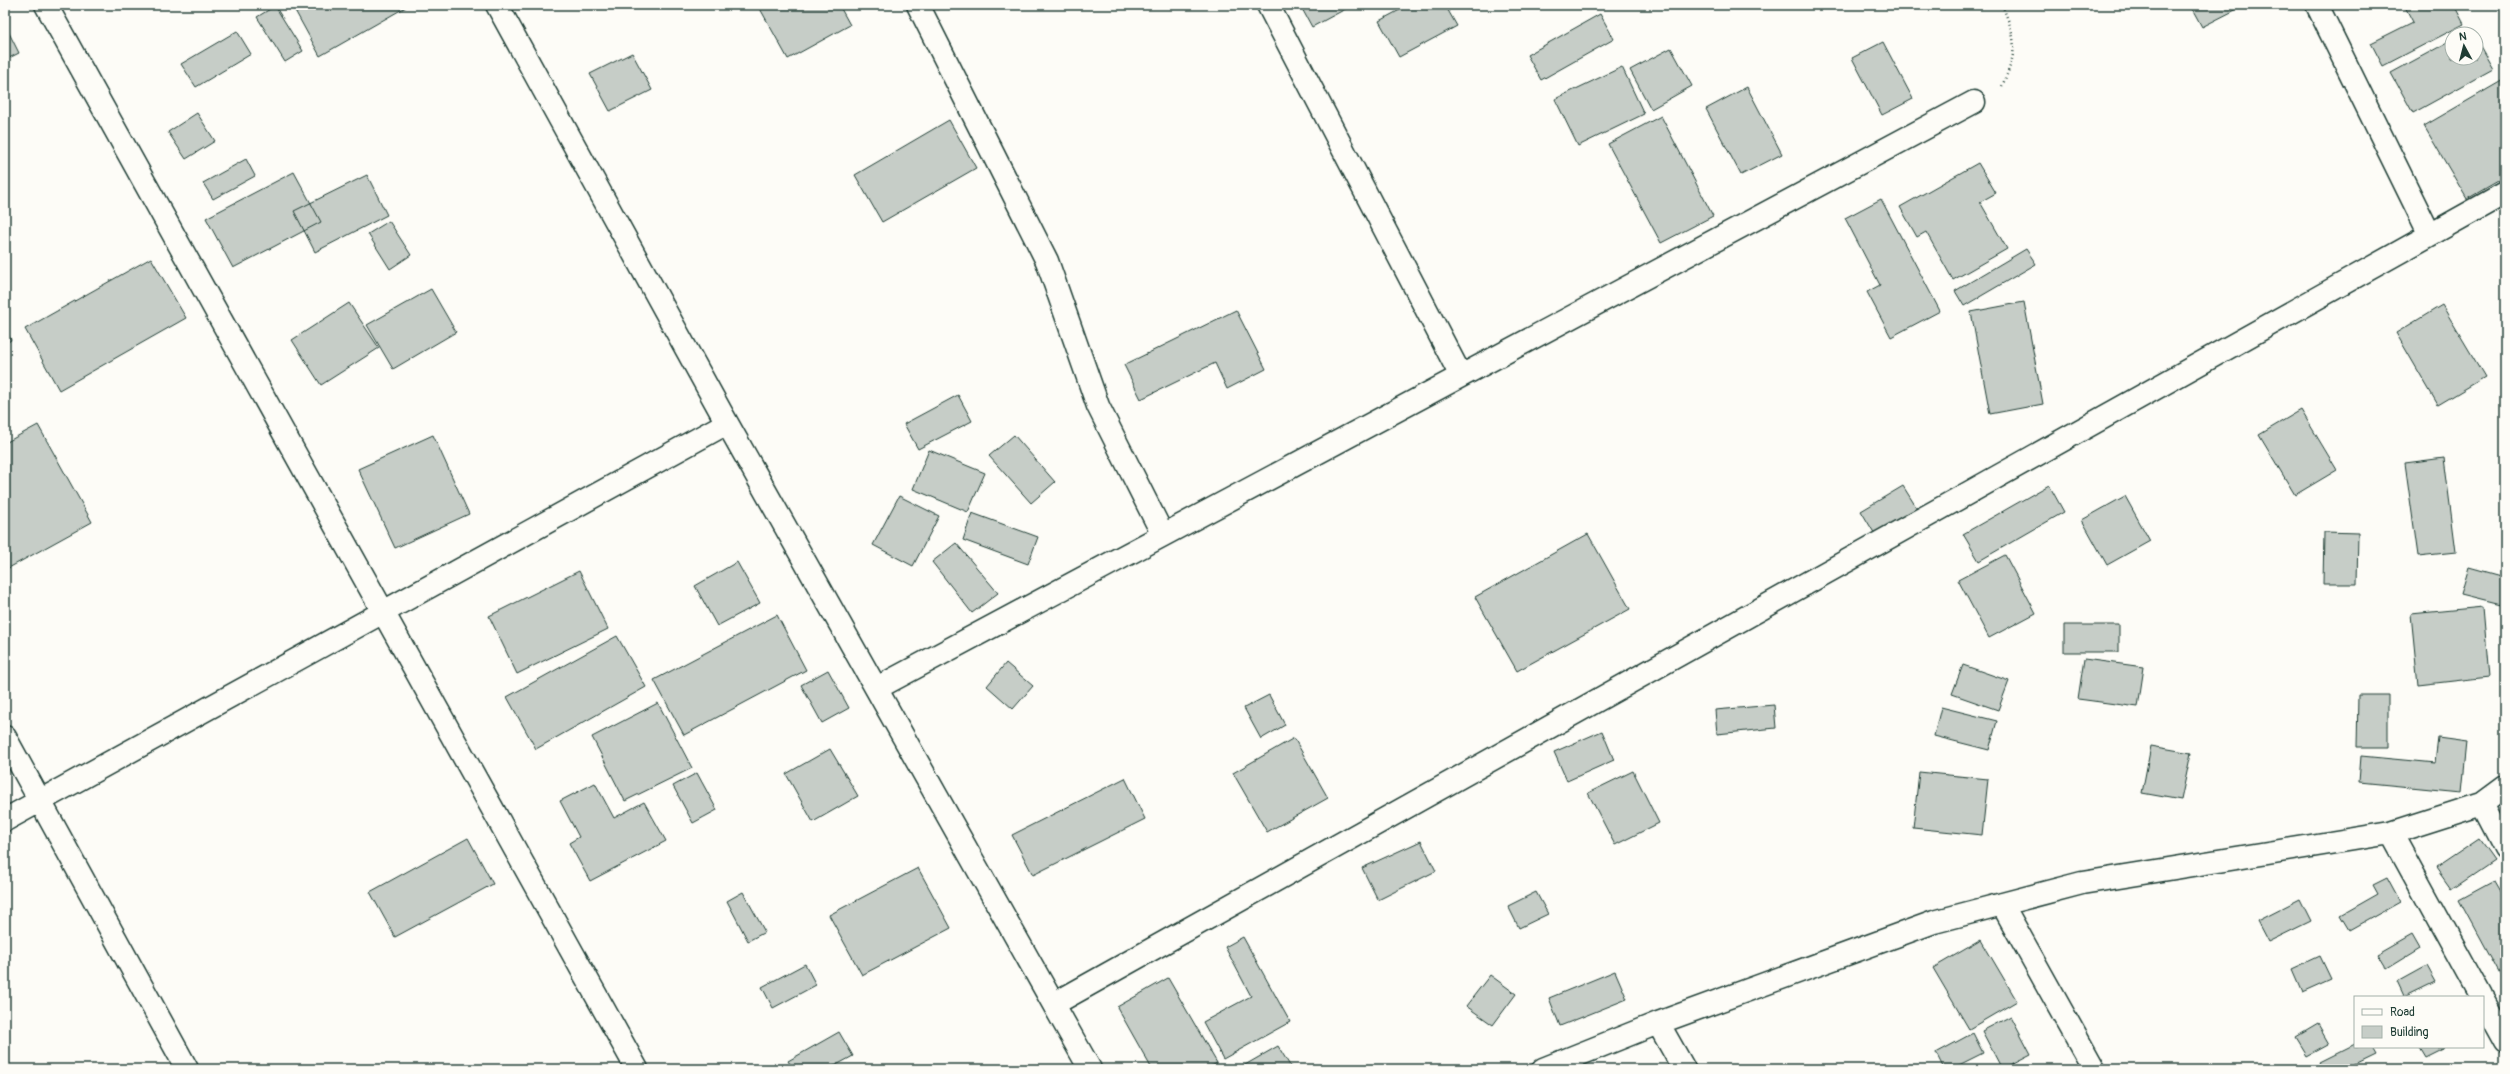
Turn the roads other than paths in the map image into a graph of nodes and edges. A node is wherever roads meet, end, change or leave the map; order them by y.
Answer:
1 (46, 5) edge
2 (497, 5) edge
3 (918, 5) edge
4 (1268, 5) edge
5 (2317, 5) edge
6 (1974, 102) road end
7 (2505, 193) edge
8 (2430, 235) junction
9 (1461, 376) junction
10 (727, 423) junction
11 (1163, 535) junction
12 (383, 612) junction
13 (877, 688) junction
14 (5, 737) edge
15 (2505, 787) edge
16 (40, 800) junction
17 (2482, 804) junction
18 (5, 820) edge
19 (2391, 833) junction
20 (2505, 848) edge
21 (2002, 904) junction
22 (2480, 996) edge
23 (2484, 1003) edge
24 (1054, 1004) junction
25 (1658, 1023) junction
26 (2505, 1041) edge
27 (187, 1069) edge
28 (637, 1069) edge
29 (1090, 1069) edge
30 (1543, 1069) edge
31 (1684, 1069) edge
32 (2094, 1069) edge

1 - 12 street
2 - 10 street
3 - 11 street
4 - 9 street
5 - 8 street
6 - 9 street
7 - 8 street
8 - 24 street
9 - 11 street
10 - 12 street
10 - 13 street
11 - 13 street
12 - 16 street
12 - 28 street
13 - 24 street
14 - 16 street
15 - 17 street
16 - 18 street
16 - 27 street
17 - 19 street
17 - 20 street
19 - 21 street
19 - 22 street
21 - 25 street
21 - 32 street
23 - 26 street
24 - 29 street
25 - 30 street
25 - 31 street

